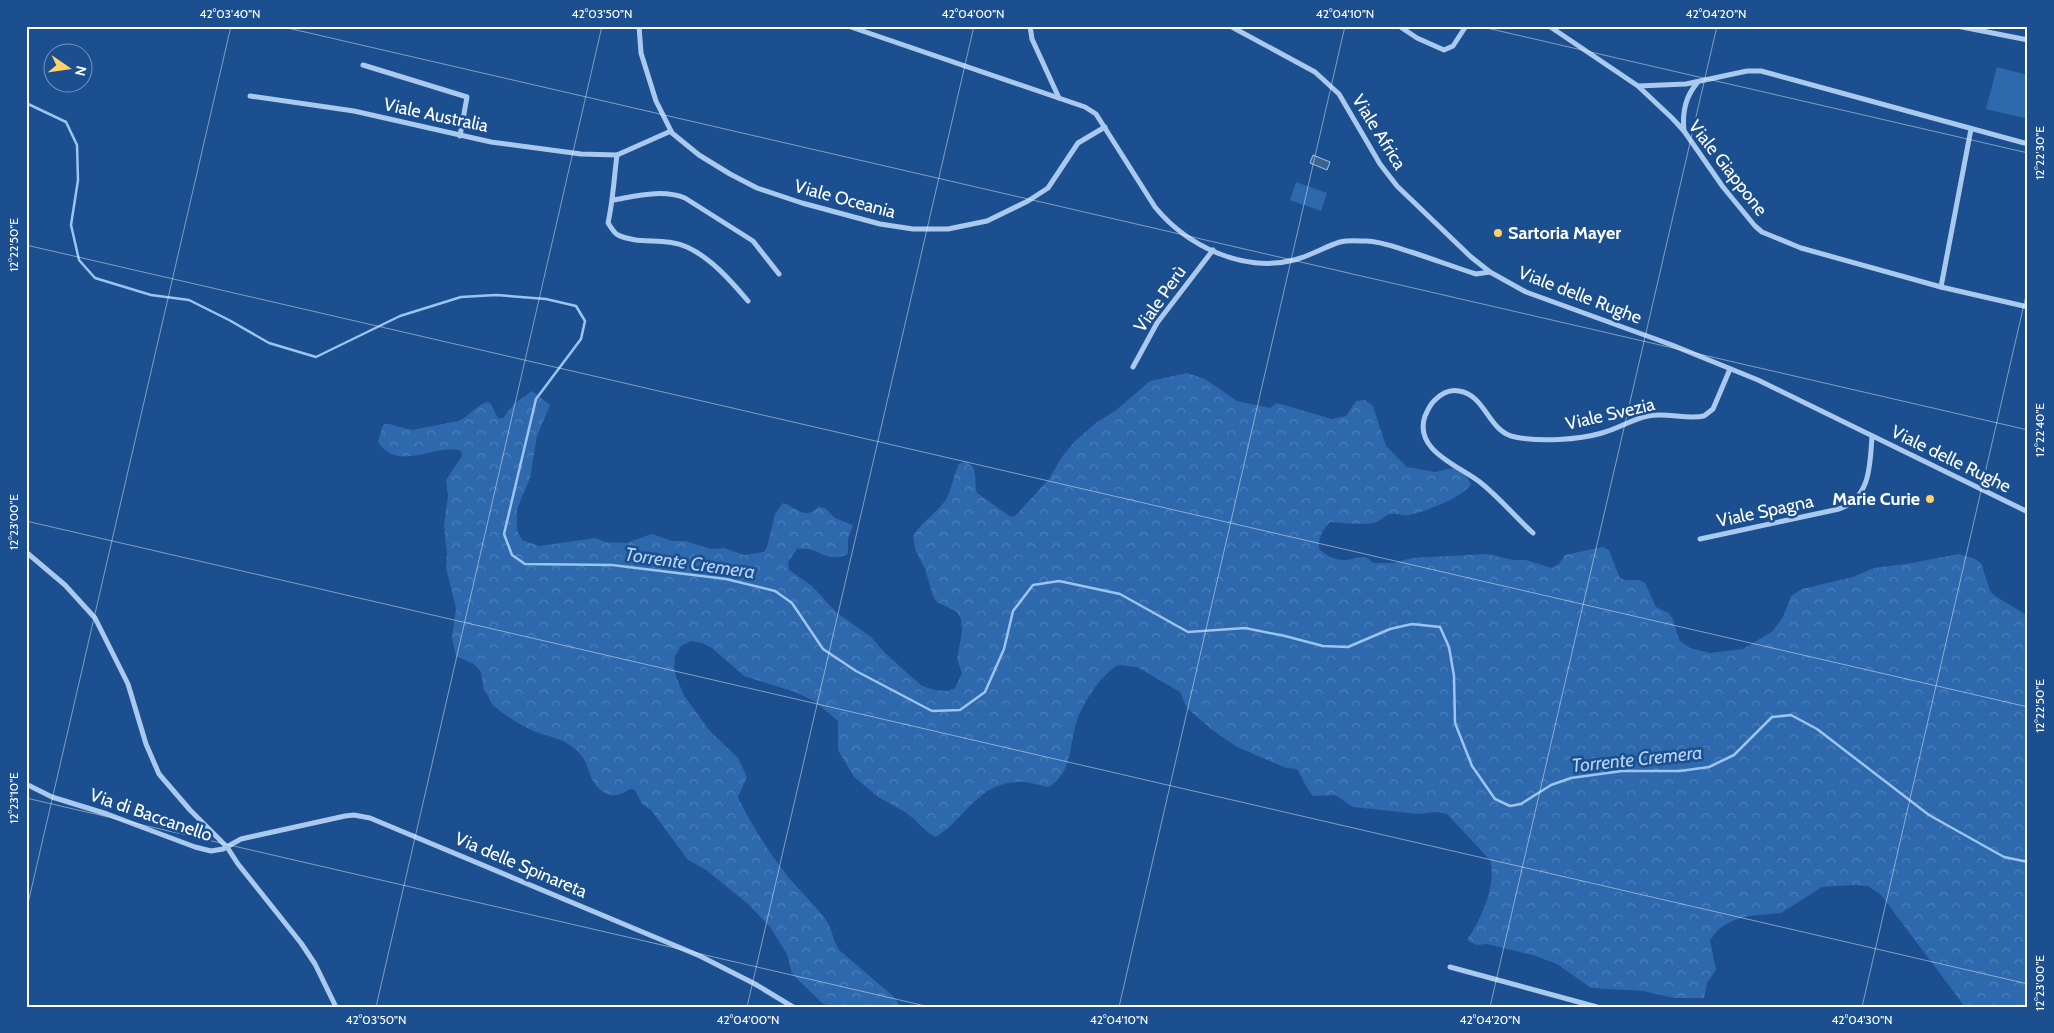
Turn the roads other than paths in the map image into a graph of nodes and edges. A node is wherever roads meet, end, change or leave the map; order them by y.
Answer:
1 (639, 26) edge
2 (849, 26) edge
3 (1030, 26) edge
4 (1230, 26) edge
5 (1399, 26) edge
6 (1466, 26) edge
7 (1549, 26) edge
8 (1957, 26) edge
9 (2028, 40) edge
10 (363, 66) dead end
11 (1697, 82) junction
12 (1638, 86) junction
13 (250, 96) dead end
14 (1059, 98) junction
15 (1104, 127) junction
16 (1971, 129) junction
17 (671, 131) junction
18 (1684, 131) junction
19 (460, 136) junction
20 (2028, 144) edge
21 (617, 155) junction
22 (613, 200) junction
23 (1212, 250) junction
24 (1490, 272) junction
25 (779, 274) dead end
26 (1940, 287) junction
27 (748, 302) dead end
28 (2028, 307) edge
29 (1133, 367) dead end
30 (1730, 368) junction
31 (1872, 436) junction
32 (2028, 512) edge
33 (1533, 533) dead end
34 (1700, 539) dead end
35 (26, 552) edge
36 (26, 784) edge
37 (227, 847) junction
38 (1450, 967) dead end
39 (336, 1007) edge
40 (793, 1007) edge
41 (1597, 1007) edge

1 - 17 street, Viale Oceania
2 - 14 street, Viale delle Rughe
3 - 14 street
4 - 24 street, Viale Africa
5 - 6 street
7 - 12 street, Viale Giappone
8 - 9 street
10 - 19 street
11 - 12 street
11 - 16 street
11 - 18 street
12 - 18 street, Viale Giappone
13 - 19 street, Viale Australia
14 - 15 street, Viale delle Rughe
15 - 17 street, Viale Oceania
15 - 23 street, Viale delle Rughe
16 - 20 street
16 - 26 street
17 - 21 street, Viale Australia
18 - 26 street, Viale Giappone
19 - 21 street, Viale Australia
21 - 22 street
22 - 25 street
22 - 27 street
23 - 24 street, Viale delle Rughe
23 - 29 street, Viale Perù
24 - 30 street, Viale delle Rughe
26 - 28 street, Viale Giappone
30 - 31 street, Viale delle Rughe
30 - 33 street, Viale Svezia
31 - 32 street, Viale delle Rughe
31 - 34 street, Viale Spagna
35 - 37 street
36 - 37 street, Via di Baccanello
37 - 39 street, Via di Baccanello
37 - 40 street, Via delle Spinareta
38 - 41 street

